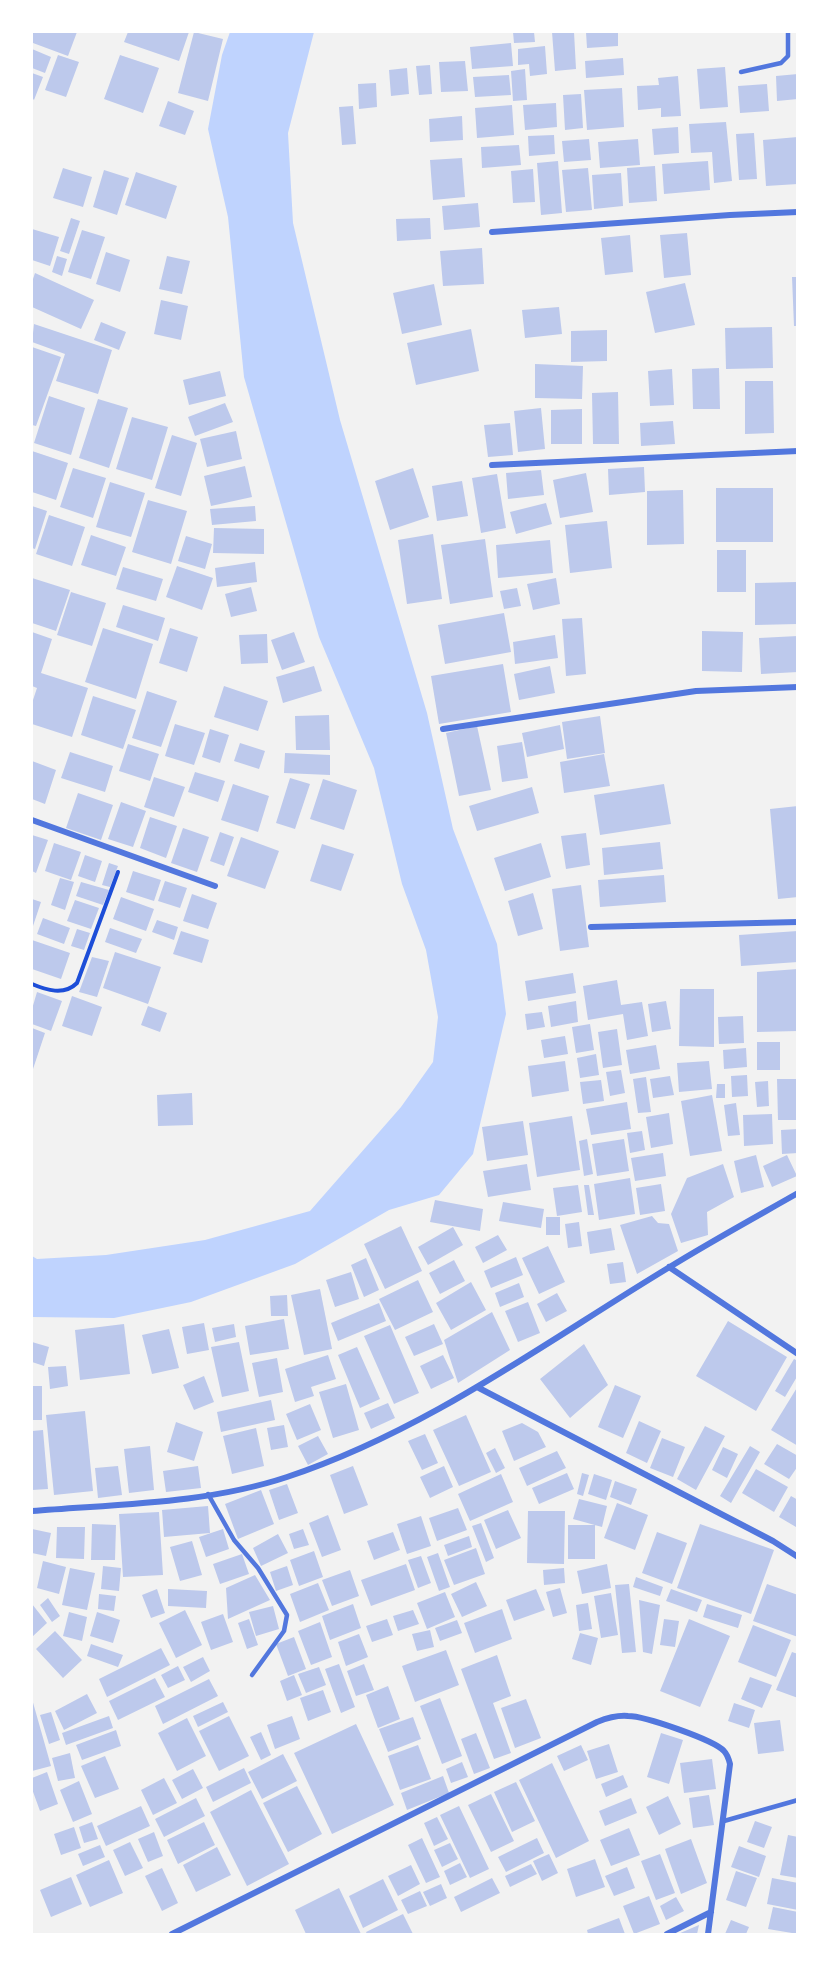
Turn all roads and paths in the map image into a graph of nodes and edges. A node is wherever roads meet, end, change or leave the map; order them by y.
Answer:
1 (788, 32) edge
2 (741, 72) dead end
3 (798, 212) edge
4 (492, 232) dead end
5 (798, 451) edge
6 (492, 465) dead end
7 (798, 687) edge
8 (443, 729) dead end
9 (32, 820) edge
10 (124, 854) junction
11 (215, 886) dead end
12 (798, 922) edge
13 (591, 927) dead end
14 (32, 984) edge
15 (798, 1193) edge
16 (669, 1267) junction
17 (798, 1354) edge
18 (477, 1387) junction
19 (208, 1494) junction
20 (32, 1510) edge
21 (798, 1557) edge
22 (252, 1675) dead end
23 (798, 1800) edge
24 (723, 1821) junction
25 (711, 1912) junction
26 (172, 1935) edge
27 (667, 1935) edge
28 (708, 1935) edge

1 - 2 lane
3 - 4 street
5 - 6 street
7 - 8 street
9 - 10 street
10 - 11 street
10 - 14 path
12 - 13 street
15 - 16 street
16 - 17 street
16 - 18 street
18 - 19 street
18 - 21 street
19 - 20 street
19 - 22 lane
23 - 24 lane
24 - 25 street
24 - 26 street
25 - 27 street
25 - 28 street

